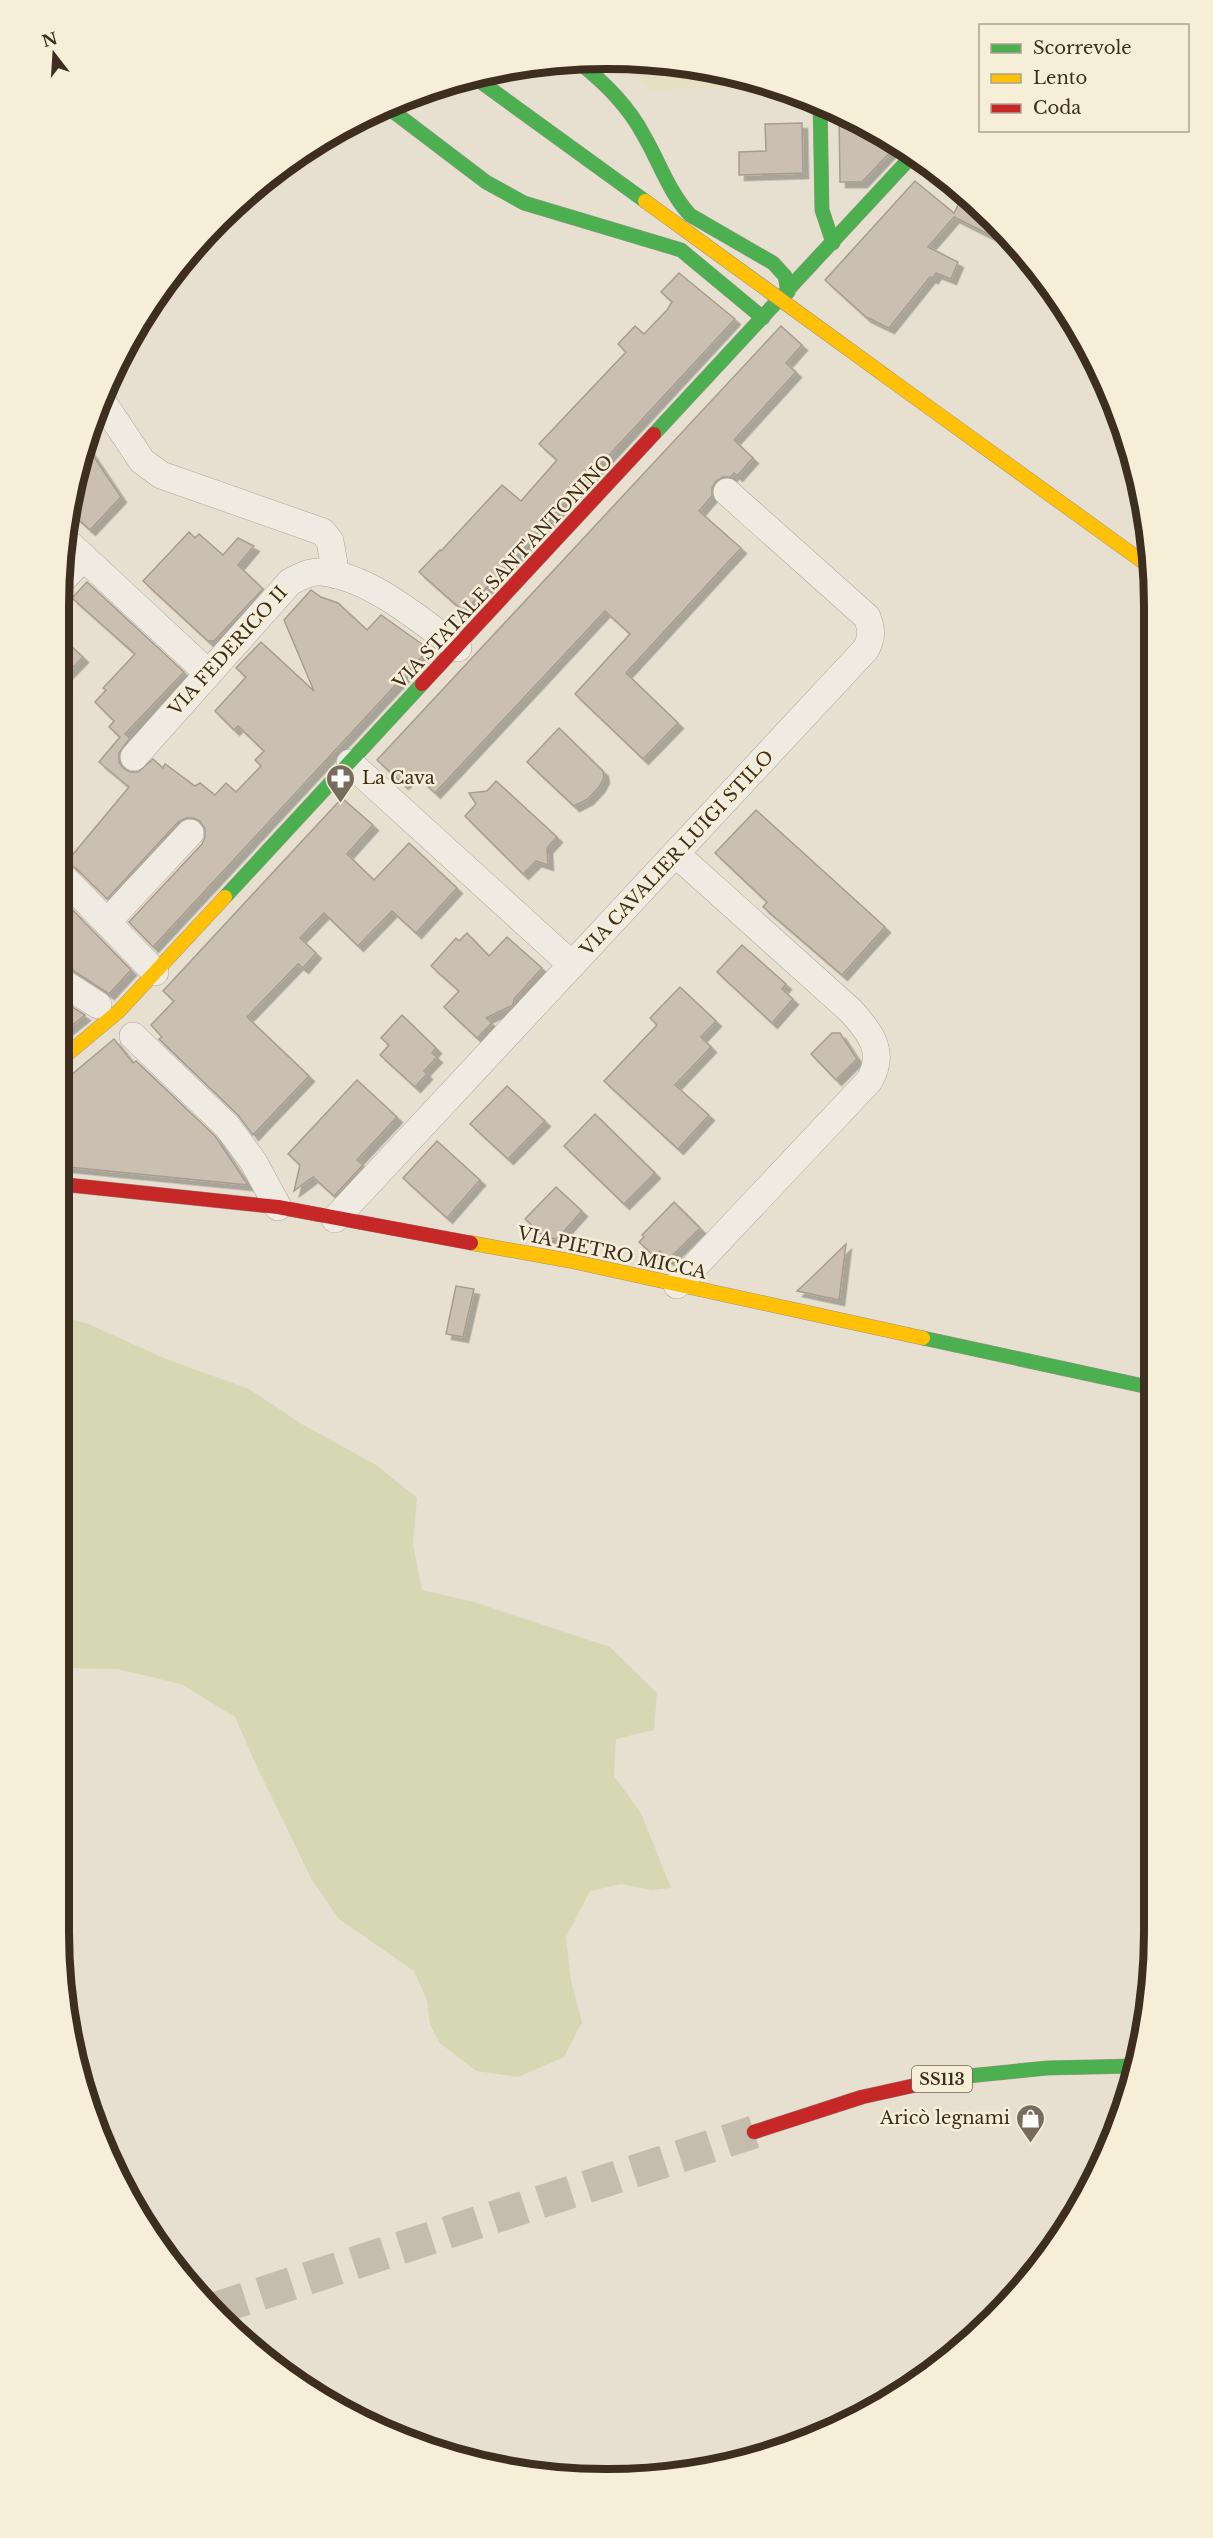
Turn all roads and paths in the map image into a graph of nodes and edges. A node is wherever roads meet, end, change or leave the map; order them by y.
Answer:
1 (588, 70) edge
2 (483, 83) edge
3 (395, 112) edge
4 (820, 114) edge
5 (907, 161) edge
6 (674, 196) junction
7 (648, 229) junction
8 (832, 243) junction
9 (821, 255) junction
10 (763, 257) junction
11 (788, 292) junction
12 (763, 318) junction
13 (107, 409) edge
14 (727, 492) dead end
15 (75, 548) edge
16 (1142, 561) edge
17 (336, 575) junction
18 (459, 648) junction
19 (208, 673) junction
20 (134, 757) dead end
21 (350, 763) junction
22 (190, 833) dead end
23 (676, 854) junction
24 (69, 883) edge
25 (107, 922) junction
26 (572, 965) junction
27 (156, 972) junction
28 (69, 988) edge
29 (106, 1014) junction
30 (133, 1036) dead end
31 (69, 1050) edge
32 (69, 1185) edge
33 (278, 1208) junction
34 (335, 1219) junction
35 (677, 1286) junction
36 (1144, 1386) edge
37 (1127, 2066) edge
38 (754, 2132) tunnel mouth

1 - 6 main road
2 - 16 main road, bridge
3 - 7 main road
4 - 8 main road
5 - 8 main road, VIA STATALE SANT'ANTONINO
6 - 7 main road
6 - 10 main road
7 - 12 main road
8 - 9 main road, VIA STATALE SANT'ANTONINO
9 - 10 main road
9 - 11 main road, VIA STATALE SANT'ANTONINO
10 - 11 main road
11 - 12 main road, VIA STATALE SANT'ANTONINO
12 - 18 main road, VIA STATALE SANT'ANTONINO
13 - 17 street
14 - 23 street, VIA CAVALIER LUIGI STILO
15 - 19 street
17 - 18 street, VIA FEDERICO II
17 - 19 street, VIA FEDERICO II
18 - 21 main road, VIA STATALE SANT'ANTONINO
19 - 20 street, VIA FEDERICO II
21 - 26 street
21 - 27 main road, VIA STATALE SANT'ANTONINO
22 - 25 street
23 - 26 street, VIA CAVALIER LUIGI STILO
23 - 35 street
24 - 25 street
25 - 27 street
26 - 34 street, VIA CAVALIER LUIGI STILO
27 - 29 main road, VIA STATALE SANT'ANTONINO
28 - 29 street
29 - 31 main road, VIA STATALE SANT'ANTONINO
30 - 33 street
32 - 33 main road, VIA PIETRO MICCA
33 - 34 main road, VIA PIETRO MICCA
34 - 35 main road, VIA PIETRO MICCA
35 - 36 main road, VIA PIETRO MICCA
37 - 38 main road, SS113

